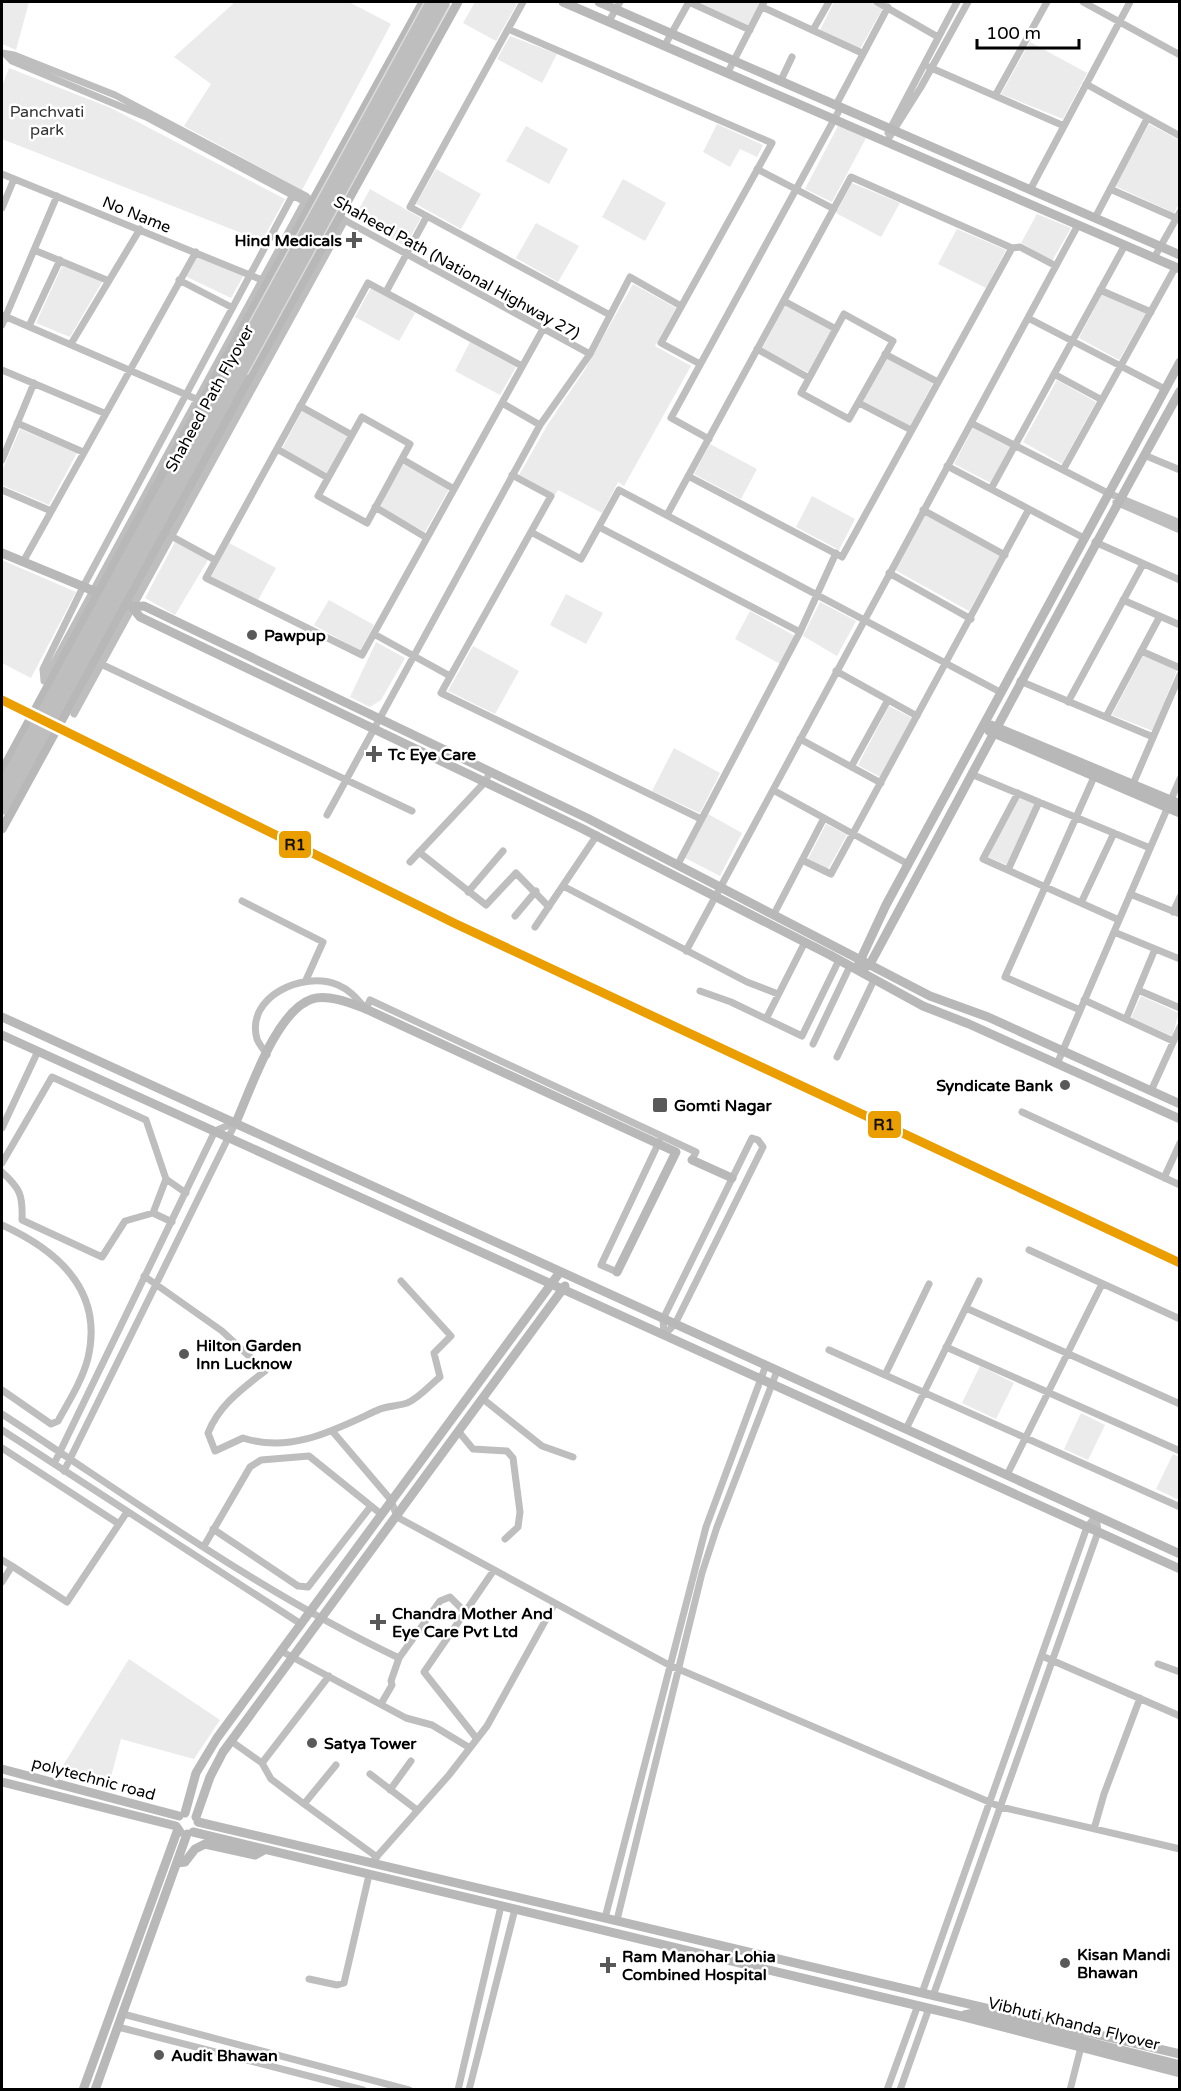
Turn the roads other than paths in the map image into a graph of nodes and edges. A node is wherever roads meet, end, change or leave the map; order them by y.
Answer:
1 (423, 2) edge
2 (432, 2) edge
3 (444, 2) edge
4 (458, 2) edge
5 (523, 2) edge
6 (563, 2) edge
7 (599, 2) edge
8 (689, 2) edge
9 (828, 2) edge
10 (877, 2) edge
11 (957, 2) edge
12 (968, 2) edge
13 (1047, 2) edge
14 (1083, 2) edge
15 (1130, 2) edge
16 (763, 4) edge
17 (618, 5) edge
18 (888, 8) junction
19 (609, 21) junction
20 (1119, 22) junction
21 (508, 29) junction
22 (750, 30) junction
23 (813, 30) junction
24 (671, 33) junction
25 (938, 37) junction
26 (665, 45) junction
27 (862, 53) junction
28 (4, 54) edge
29 (1179, 55) edge
30 (792, 57) dead end
31 (734, 60) junction
32 (923, 65) junction
33 (932, 68) junction
34 (728, 72) junction
35 (781, 80) junction
36 (1086, 84) junction
37 (995, 96) junction
38 (838, 106) junction
39 (835, 119) junction
40 (1147, 119) junction
41 (1064, 126) junction
42 (892, 129) junction
43 (1179, 136) edge
44 (887, 141) junction
45 (757, 169) junction
46 (2, 174) edge
47 (14, 178) junction
48 (1110, 189) junction
49 (794, 190) junction
50 (1030, 190) junction
51 (294, 194) junction
52 (57, 196) junction
53 (308, 203) junction
54 (2, 208) edge
55 (834, 209) junction
56 (1178, 215) edge
57 (428, 216) junction
58 (342, 218) junction
59 (1095, 218) junction
60 (1078, 225) junction
61 (140, 230) junction
62 (1125, 245) junction
63 (1161, 247) junction
64 (1012, 248) junction
65 (34, 249) junction
66 (196, 252) junction
67 (406, 254) junction
68 (1179, 255) edge
69 (1154, 258) junction
70 (60, 261) junction
71 (1056, 266) junction
72 (1177, 268) edge
73 (250, 273) junction
74 (179, 280) junction
75 (262, 280) junction
76 (109, 281) junction
77 (1100, 290) junction
78 (386, 292) junction
79 (784, 301) junction
80 (681, 306) junction
81 (231, 307) junction
82 (1151, 312) junction
83 (610, 315) junction
84 (3, 316) edge
85 (1028, 318) junction
86 (2, 325) edge
87 (29, 326) junction
88 (543, 329) junction
89 (836, 329) junction
90 (1072, 341) junction
91 (71, 344) junction
92 (757, 349) junction
93 (590, 354) junction
94 (885, 354) junction
95 (1179, 362) edge
96 (700, 364) junction
97 (522, 366) junction
98 (1120, 366) junction
99 (129, 368) junction
100 (2, 370) edge
101 (1054, 374) junction
102 (809, 378) junction
103 (938, 382) junction
104 (34, 383) junction
105 (1165, 389) junction
106 (1179, 391) edge
107 (187, 393) junction
108 (196, 399) junction
109 (1102, 400) junction
110 (501, 403) junction
111 (859, 403) junction
112 (300, 406) junction
113 (104, 413) junction
114 (17, 423) junction
115 (971, 423) junction
116 (540, 425) junction
117 (911, 430) junction
118 (352, 435) junction
119 (709, 439) junction
120 (1015, 445) junction
121 (277, 449) junction
122 (83, 452) junction
123 (1144, 455) junction
124 (2, 459) edge
125 (402, 459) junction
126 (947, 466) junction
127 (1063, 470) junction
128 (1179, 470) edge
129 (512, 475) junction
130 (688, 476) junction
131 (328, 478) junction
132 (454, 489) junction
133 (991, 489) junction
134 (2, 490) edge
135 (1108, 494) junction
136 (1119, 500) junction
137 (375, 507) junction
138 (1029, 509) junction
139 (923, 510) junction
140 (51, 511) junction
141 (667, 515) junction
142 (1179, 523) edge
143 (599, 527) junction
144 (1179, 530) edge
145 (531, 532) junction
146 (171, 536) junction
147 (427, 538) junction
148 (1084, 538) junction
149 (1095, 542) junction
150 (2, 553) edge
151 (836, 553) junction
152 (1005, 555) junction
153 (215, 560) junction
154 (23, 562) junction
155 (1143, 564) junction
156 (889, 573) junction
157 (1179, 580) edge
158 (87, 589) junction
159 (816, 593) junction
160 (1123, 600) junction
161 (132, 607) junction
162 (1160, 616) junction
163 (864, 619) junction
164 (970, 619) junction
165 (1179, 625) edge
166 (800, 632) junction
167 (374, 634) junction
168 (1141, 651) junction
169 (413, 656) junction
170 (946, 663) junction
171 (101, 664) junction
172 (1179, 668) edge
173 (836, 672) junction
174 (1179, 675) edge
175 (450, 676) junction
176 (1020, 681) junction
177 (1000, 692) junction
178 (888, 700) junction
179 (81, 701) junction
180 (1068, 702) junction
181 (74, 714) dead end
182 (917, 716) junction
183 (1106, 717) junction
184 (378, 718) junction
185 (983, 725) junction
186 (373, 728) junction
187 (994, 730) junction
188 (1153, 737) junction
189 (800, 739) junction
190 (851, 767) junction
191 (2, 771) edge
192 (490, 771) junction
193 (971, 774) junction
194 (1094, 777) junction
195 (1179, 779) edge
196 (345, 781) junction
197 (485, 782) junction
198 (881, 783) junction
199 (1133, 784) junction
200 (2, 788) edge
201 (773, 790) junction
202 (1018, 793) junction
203 (1039, 802) junction
204 (1172, 804) edge
205 (2, 809) edge
206 (412, 811) dead end
207 (1179, 813) edge
208 (327, 815) dead end
209 (1076, 817) junction
210 (824, 818) junction
211 (701, 819) junction
212 (2, 829) edge
213 (1114, 833) junction
214 (853, 834) junction
215 (597, 836) junction
216 (1150, 848) junction
217 (503, 851) dead end
218 (419, 852) junction
219 (802, 860) junction
220 (410, 862) dead end
221 (678, 864) junction
222 (908, 864) junction
223 (1008, 870) junction
224 (563, 886) junction
225 (721, 886) junction
226 (1045, 886) junction
227 (536, 891) junction
228 (468, 892) junction
229 (1130, 894) junction
230 (715, 896) junction
231 (1179, 897) edge
232 (242, 901) dead end
233 (1081, 903) junction
234 (549, 907) junction
235 (1176, 913) edge
236 (774, 914) junction
237 (514, 916) dead end
238 (1119, 920) junction
239 (535, 927) dead end
240 (1114, 932) junction
241 (805, 942) junction
242 (1155, 949) junction
243 (686, 951) junction
244 (859, 958) junction
245 (1179, 959) edge
246 (839, 960) junction
247 (870, 964) junction
248 (855, 969) junction
249 (874, 980) junction
250 (306, 981) junction
251 (1138, 990) junction
252 (700, 991) dead end
253 (778, 994) junction
254 (1084, 1000) junction
255 (1179, 1008) edge
256 (366, 1009) junction
257 (1080, 1010) junction
258 (2, 1017) edge
259 (766, 1019) junction
260 (1126, 1019) junction
261 (17, 1024) junction
262 (1179, 1027) edge
263 (6, 1037) edge
264 (1173, 1041) junction
265 (813, 1044) dead end
266 (38, 1051) junction
267 (1063, 1051) junction
268 (267, 1055) junction
269 (837, 1057) dead end
270 (1057, 1064) junction
271 (1151, 1091) junction
272 (1179, 1104) edge
273 (1022, 1112) dead end
274 (1179, 1119) edge
275 (236, 1122) junction
276 (2, 1128) edge
277 (215, 1131) junction
278 (662, 1136) junction
279 (229, 1137) junction
280 (1179, 1143) edge
281 (692, 1160) joint
282 (2, 1163) edge
283 (2, 1172) edge
284 (732, 1178) junction
285 (1164, 1178) junction
286 (166, 1179) junction
287 (1179, 1185) edge
288 (186, 1192) junction
289 (153, 1213) junction
290 (172, 1222) junction
291 (2, 1225) edge
292 (1029, 1250) dead end
293 (560, 1272) junction
294 (617, 1272) joint
295 (144, 1276) junction
296 (572, 1277) junction
297 (401, 1281) dead end
298 (979, 1281) dead end
299 (156, 1283) junction
300 (550, 1283) junction
301 (929, 1284) dead end
302 (1102, 1284) junction
303 (563, 1289) junction
304 (966, 1308) junction
305 (663, 1318) junction
306 (1179, 1319) edge
307 (675, 1324) junction
308 (664, 1335) junction
309 (946, 1347) junction
310 (829, 1350) dead end
311 (1067, 1354) junction
312 (765, 1365) junction
313 (777, 1371) junction
314 (885, 1375) junction
315 (760, 1378) junction
316 (772, 1384) junction
317 (2, 1390) edge
318 (924, 1392) junction
319 (1048, 1393) junction
320 (483, 1399) junction
321 (1179, 1404) edge
322 (2, 1414) edge
323 (906, 1429) junction
324 (2, 1430) edge
325 (333, 1432) junction
326 (459, 1432) junction
327 (1025, 1438) junction
328 (2, 1448) edge
329 (1179, 1451) edge
330 (60, 1452) junction
331 (573, 1457) dead end
332 (70, 1458) junction
333 (54, 1464) junction
334 (64, 1471) junction
335 (1007, 1475) junction
336 (391, 1500) junction
337 (371, 1506) junction
338 (1179, 1507) edge
339 (127, 1512) junction
340 (381, 1514) junction
341 (1096, 1516) junction
342 (397, 1517) junction
343 (118, 1524) junction
344 (1088, 1527) junction
345 (213, 1529) junction
346 (1098, 1532) junction
347 (505, 1539) dead end
348 (204, 1546) junction
349 (1178, 1550) edge
350 (2, 1560) edge
351 (12, 1566) junction
352 (1179, 1569) edge
353 (494, 1570) junction
354 (2, 1582) edge
355 (555, 1603) junction
356 (310, 1612) junction
357 (465, 1612) junction
358 (324, 1617) junction
359 (301, 1624) junction
360 (281, 1651) junction
361 (1042, 1656) junction
362 (293, 1658) junction
363 (399, 1658) junction
364 (1053, 1660) junction
365 (1158, 1664) dead end
366 (669, 1665) junction
367 (679, 1669) junction
368 (1179, 1672) edge
369 (329, 1676) junction
370 (1027, 1696) junction
371 (1140, 1698) junction
372 (381, 1704) junction
373 (1034, 1714) junction
374 (1179, 1716) edge
375 (477, 1739) junction
376 (231, 1742) junction
377 (470, 1748) junction
378 (411, 1761) dead end
379 (262, 1763) junction
380 (336, 1765) dead end
381 (2, 1769) edge
382 (370, 1774) dead end
383 (2, 1782) edge
384 (390, 1790) junction
385 (990, 1802) junction
386 (304, 1804) junction
387 (1001, 1807) junction
388 (417, 1810) junction
389 (182, 1814) junction
390 (197, 1820) junction
391 (1094, 1829) junction
392 (183, 1831) junction
393 (1179, 1849) edge
394 (264, 1850) junction
395 (374, 1860) junction
396 (177, 1863) junction
397 (369, 1875) junction
398 (460, 1883) junction
399 (458, 1895) junction
400 (501, 1906) junction
401 (515, 1909) junction
402 (606, 1918) junction
403 (617, 1920) junction
404 (309, 1979) dead end
405 (922, 1993) junction
406 (933, 1996) junction
407 (918, 2006) junction
408 (929, 2008) junction
409 (123, 2014) junction
410 (961, 2016) junction
411 (118, 2027) junction
412 (1081, 2047) junction
413 (1179, 2054) edge
414 (1179, 2065) edge
415 (1179, 2073) edge
416 (83, 2090) edge
417 (95, 2090) edge
418 (363, 2090) edge
419 (409, 2090) edge
420 (458, 2090) edge
421 (470, 2090) edge
422 (887, 2090) edge
423 (900, 2090) edge
424 (1070, 2090) edge

1 - 53 street
2 - 200 highway, Shaheed Path Flyover, bridge
3 - 205 highway, Shaheed Path Flyover, bridge
4 - 58 street
5 - 21 street
6 - 19 street
7 - 17 street
8 - 22 street
8 - 24 street
9 - 23 street
10 - 18 street
11 - 25 street
12 - 33 street
13 - 37 street
14 - 20 street
15 - 20 street
16 - 22 street
16 - 23 street
17 - 19 street
17 - 24 street
18 - 25 street
18 - 27 street
19 - 26 street
20 - 29 street
20 - 36 street
21 - 45 street
21 - 57 street
22 - 31 street
23 - 27 street
24 - 26 street
24 - 31 street
25 - 32 street
26 - 34 street
27 - 38 street
28 - 51 street, Shaheed Path (National Highway 27)
30 - 35 street
31 - 34 street
31 - 35 street
32 - 33 street
32 - 42 street
33 - 37 street
33 - 42 street
34 - 39 street
35 - 38 street
36 - 40 street
36 - 41 street
37 - 41 street
38 - 39 street
38 - 42 street
39 - 44 street
39 - 49 street
40 - 43 street
40 - 48 street
41 - 50 street
42 - 44 street
42 - 50 street
44 - 60 street
45 - 49 street
45 - 80 street
46 - 47 street, No Name
47 - 52 street, No Name
47 - 54 street
48 - 56 street
48 - 59 street
49 - 55 street
49 - 96 street
50 - 59 street
51 - 53 street, Shaheed Path (National Highway 27)
51 - 73 street
52 - 61 street, No Name
52 - 65 street
53 - 58 street, Shaheed Path (National Highway 27)
53 - 75 street
53 - 191 street, bridge
55 - 64 street
55 - 79 street
56 - 63 street
57 - 67 street
57 - 83 street
58 - 67 street, Shaheed Path (National Highway 27)
58 - 146 street
58 - 212 street, bridge
59 - 63 street
60 - 62 street
60 - 71 street
61 - 66 street, No Name
61 - 76 street
62 - 69 street
62 - 77 street
63 - 68 street
63 - 69 street
64 - 71 street
64 - 103 street
65 - 70 street
65 - 84 street
66 - 73 street, No Name
66 - 74 street
67 - 78 street
67 - 88 street, Shaheed Path (National Highway 27)
69 - 72 street
70 - 76 street
70 - 87 street
71 - 85 street
72 - 82 street
73 - 75 street, No Name
73 - 81 street
74 - 81 street
74 - 99 street
75 - 108 street
76 - 91 street
77 - 82 street
77 - 90 street
78 - 97 street
78 - 112 street
79 - 89 street
79 - 92 street
80 - 83 street
80 - 96 street
81 - 107 street
82 - 98 street
83 - 93 street
84 - 86 street
84 - 87 street
85 - 90 street
85 - 115 street
87 - 91 street
88 - 93 street, Shaheed Path (National Highway 27)
88 - 97 street
89 - 94 street
89 - 102 street
90 - 98 street
90 - 101 street
91 - 99 street
92 - 102 street
92 - 119 street
93 - 116 street
94 - 103 street
94 - 111 street
95 - 105 street
96 - 119 street
97 - 110 street
98 - 105 street
98 - 109 street
99 - 107 street
99 - 113 street
100 - 104 street
101 - 109 street
101 - 120 street
102 - 111 street
103 - 117 street
104 - 113 street
104 - 114 street
105 - 135 street
106 - 123 street
107 - 108 street
107 - 158 street
108 - 158 street
109 - 127 street
110 - 116 street
110 - 132 street
111 - 117 street
112 - 118 street
112 - 121 street
113 - 122 street
114 - 122 street
114 - 124 street
115 - 120 street
115 - 126 street
116 - 129 street
117 - 151 street
118 - 125 street
118 - 131 street
119 - 130 street
120 - 127 street
120 - 133 street
121 - 131 street
121 - 153 street
122 - 140 street
123 - 128 street
123 - 136 street
125 - 132 street
125 - 137 street
126 - 133 street
126 - 139 street
127 - 135 street
129 - 145 street
129 - 169 street
130 - 141 street
130 - 151 street
131 - 137 street
132 - 147 street
133 - 138 street
134 - 140 street
135 - 136 street
135 - 148 street
136 - 142 street
136 - 144 street
136 - 149 street
137 - 147 street
138 - 148 street
138 - 152 street
139 - 152 street
139 - 156 street
140 - 154 street
141 - 143 street
141 - 159 street
143 - 145 street
143 - 166 street
145 - 175 street
146 - 153 street
146 - 161 street
147 - 167 street
148 - 177 street
149 - 155 street
149 - 176 street
150 - 154 street
151 - 159 street
152 - 164 street
153 - 167 street
154 - 158 street
155 - 157 street
155 - 160 street
156 - 163 street
156 - 164 street
158 - 161 street
158 - 179 street
159 - 163 street
159 - 166 street
160 - 162 street
160 - 180 street
161 - 171 street
161 - 184 street
161 - 186 street
162 - 165 street
162 - 168 street
163 - 170 street
163 - 173 street
164 - 170 street
166 - 211 street
167 - 169 street
168 - 172 street
168 - 183 street
169 - 175 street
169 - 184 street
170 - 177 street
170 - 182 street
171 - 179 street
171 - 196 street
173 - 178 street
173 - 189 street
174 - 188 street
175 - 211 street
176 - 180 street
176 - 187 street
177 - 185 street
178 - 182 street
178 - 190 street
179 - 181 street
180 - 183 street
182 - 198 street
183 - 188 street
184 - 186 street
184 - 192 street
185 - 187 street
185 - 222 street
186 - 196 street
186 - 197 street
187 - 193 street
187 - 194 street
187 - 199 street
188 - 199 street
189 - 190 street
189 - 201 street
190 - 198 street
192 - 197 street
192 - 221 street
193 - 202 street
193 - 247 street
194 - 204 street
194 - 209 street
195 - 204 street
196 - 206 street
196 - 208 street
197 - 215 street
197 - 218 street
198 - 214 street
199 - 204 street
201 - 210 street
201 - 225 street
202 - 203 street
202 - 223 street
203 - 209 street
203 - 223 street
204 - 207 street
204 - 216 street
209 - 213 street
209 - 226 street
210 - 214 street
210 - 219 street
211 - 221 street
213 - 216 street
213 - 233 street
214 - 219 street
214 - 222 street
215 - 224 street
215 - 230 street
216 - 229 street
217 - 228 street
218 - 220 street
218 - 228 street
219 - 236 street
221 - 225 street
222 - 244 street
223 - 226 street
224 - 234 street
224 - 243 street
225 - 230 street
225 - 236 street
226 - 233 street
226 - 257 street
227 - 228 street
227 - 234 street
227 - 237 street
229 - 235 street
229 - 238 street
230 - 241 street
230 - 243 street
231 - 235 street
232 - 250 street
233 - 238 street
234 - 239 street
236 - 244 street
238 - 240 street
240 - 242 street
240 - 254 street
241 - 246 street
241 - 253 street
242 - 245 street
242 - 251 street
243 - 253 street
244 - 247 street
244 - 248 street
246 - 248 street
246 - 259 street
247 - 248 street
247 - 267 street
248 - 249 street
248 - 265 street
249 - 269 street
249 - 270 street
250 - 256 street
250 - 268 street
251 - 255 street
251 - 260 street
252 - 259 street
253 - 259 street
254 - 257 street
254 - 260 street
256 - 268 street
256 - 278 street
256 - 294 street, bridge
257 - 267 street
258 - 261 street
260 - 264 street
261 - 263 street
261 - 275 street
262 - 264 street
263 - 266 street
264 - 271 street
266 - 276 street
266 - 277 street
267 - 270 street
267 - 271 street
268 - 275 street
270 - 274 street
271 - 272 street
273 - 285 street
275 - 277 street
275 - 279 street
275 - 293 street
277 - 279 street
277 - 288 street
278 - 281 street
278 - 294 street
279 - 299 street
279 - 300 street
280 - 285 street
281 - 284 street
282 - 286 street
283 - 289 street
284 - 305 street
284 - 307 street
285 - 287 street
286 - 288 street
286 - 289 street
288 - 290 street
289 - 290 street
290 - 295 street
291 - 317 street
292 - 302 street
293 - 296 street
293 - 300 street
295 - 299 street
295 - 330 street
296 - 303 street
296 - 305 street
297 - 325 street
298 - 304 street
299 - 325 street
299 - 332 street
300 - 303 street
300 - 336 street
301 - 314 street
302 - 306 street
302 - 311 street
303 - 308 street
303 - 320 street
304 - 309 street
304 - 311 street
305 - 307 street
305 - 308 street
307 - 308 street
307 - 312 street
308 - 315 street
309 - 318 street
309 - 319 street
310 - 314 street
311 - 319 street
311 - 321 street
312 - 313 street
312 - 315 street
313 - 316 street
313 - 323 street
314 - 318 street
315 - 316 street
315 - 366 street
316 - 344 street
316 - 367 street
318 - 323 street
318 - 327 street
319 - 327 street
319 - 329 street
320 - 326 street
320 - 331 street
322 - 330 street
323 - 335 street
324 - 333 street
325 - 336 street
326 - 342 street
326 - 347 street
327 - 335 street
327 - 338 street
328 - 343 street
330 - 332 street
330 - 333 street
332 - 334 street
332 - 348 street
333 - 334 street
334 - 339 street
335 - 341 street
336 - 340 street
336 - 342 street
337 - 340 street
337 - 345 street
337 - 345 street
339 - 343 street
339 - 359 street
340 - 356 street
341 - 344 street
341 - 346 street
341 - 349 street
342 - 353 street
342 - 358 street
343 - 351 street
344 - 346 street
344 - 361 street
345 - 348 street
346 - 352 street
346 - 364 street
348 - 356 street
350 - 351 street
351 - 354 street
353 - 355 street
353 - 357 street
355 - 366 street
355 - 375 street
356 - 358 street
356 - 359 street
357 - 363 street
357 - 375 street
358 - 362 street
358 - 363 street
359 - 360 street
360 - 362 street
360 - 389 street
361 - 364 street
361 - 370 street
362 - 369 street
362 - 376 street
363 - 372 street
364 - 371 street
364 - 373 street
365 - 368 street
366 - 367 street
366 - 402 street
367 - 385 street
367 - 403 street
369 - 372 street
369 - 379 street
370 - 373 street
370 - 385 street
371 - 374 street
371 - 391 street
372 - 377 street
373 - 387 street
375 - 377 street
376 - 379 street
376 - 390 street
377 - 388 street
378 - 384 street
379 - 386 street
380 - 386 street
381 - 389 street, polytechnic road
382 - 384 street
383 - 392 street
384 - 388 street
385 - 387 street
385 - 405 street
386 - 395 street
387 - 391 street
387 - 406 street
388 - 395 street
389 - 390 street, polytechnic road
389 - 392 street
390 - 392 street
390 - 395 street, polytechnic road
391 - 393 street
392 - 394 street
392 - 396 street
392 - 416 street
394 - 396 street
394 - 397 street
395 - 398 street, polytechnic road
396 - 409 street
397 - 399 street
397 - 404 street
398 - 399 street
398 - 402 street, polytechnic road
399 - 400 street
400 - 401 street
400 - 420 street
401 - 407 street
401 - 421 street
402 - 403 street, polytechnic road
403 - 405 street, polytechnic road
405 - 406 street, polytechnic road
406 - 413 street, polytechnic road
407 - 408 street
407 - 422 street
408 - 410 street
408 - 423 street
409 - 411 street
409 - 419 street
410 - 412 street
410 - 414 street, Vibhuti Khanda Flyover
411 - 417 street
411 - 418 street
412 - 415 street
412 - 424 street

